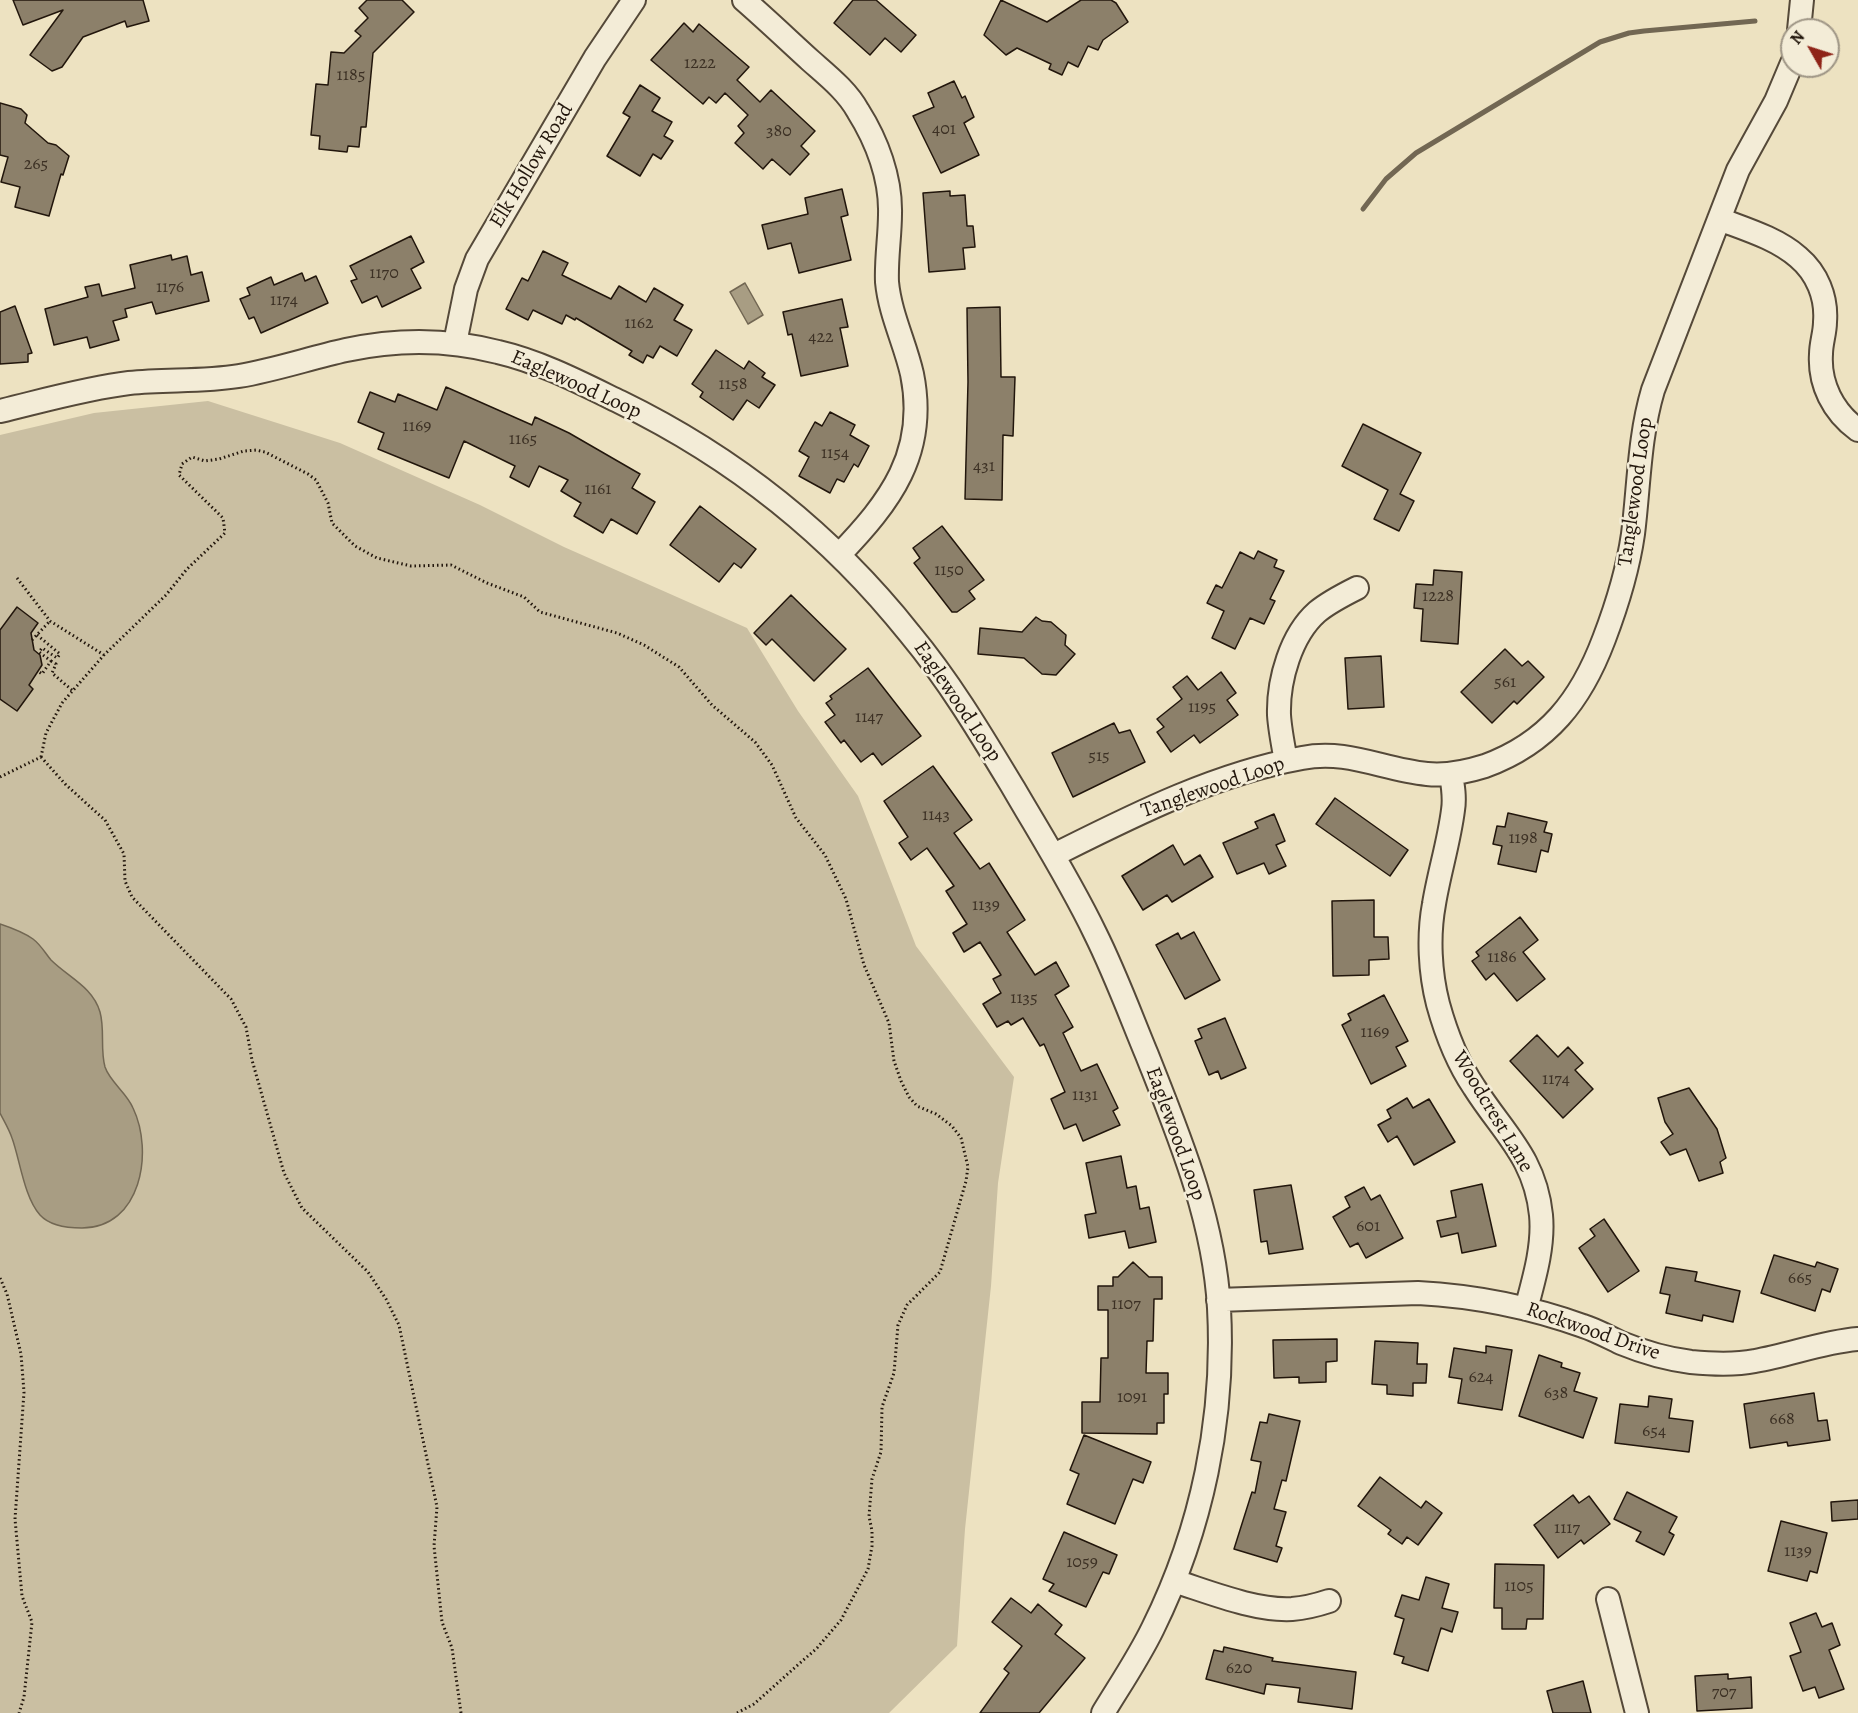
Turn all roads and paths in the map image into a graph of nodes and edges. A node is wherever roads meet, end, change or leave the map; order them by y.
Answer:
1 (634, 0) edge
2 (744, 0) edge
3 (1802, 0) edge
4 (1800, 18) edge
5 (1786, 78) edge
6 (1719, 219) junction
7 (455, 343) junction
8 (0, 411) edge
9 (1858, 429) edge
10 (839, 555) junction
11 (17, 578) dead end
12 (1357, 588) dead end
13 (50, 621) junction
14 (37, 634) junction
15 (32, 640) dead end
16 (104, 655) junction
17 (51, 661) junction
18 (39, 671) dead end
19 (73, 691) junction
20 (41, 757) junction
21 (1286, 761) junction
22 (1451, 774) junction
23 (0, 777) edge
24 (1053, 855) junction
25 (0, 1278) edge
26 (1218, 1300) junction
27 (1526, 1309) junction
28 (1858, 1339) edge
29 (1174, 1581) junction
30 (1608, 1599) dead end
31 (1329, 1601) dead end
32 (18, 1713) edge
33 (461, 1713) edge
34 (737, 1713) edge
35 (1103, 1713) edge
36 (1637, 1713) edge

1 - 7 street, Elk Hollow Road
2 - 10 street
3 - 4 street
5 - 6 street, Tanglewood Loop
6 - 9 street
6 - 22 street, Tanglewood Loop
7 - 8 street, Eaglewood Loop
7 - 10 street, Eaglewood Loop
10 - 24 street, Eaglewood Loop
11 - 13 path
12 - 21 street
13 - 14 path
13 - 16 path
14 - 15 path
14 - 17 path
16 - 19 path
16 - 34 path
17 - 18 path
17 - 19 path
19 - 20 path
20 - 23 path
20 - 33 path
21 - 22 street, Tanglewood Loop
21 - 24 street, Tanglewood Loop
22 - 27 street, Woodcrest Lane
24 - 26 street, Eaglewood Loop
25 - 32 path
26 - 27 street, Rockwood Drive
26 - 29 street, Eaglewood Loop
27 - 28 street, Rockwood Drive
29 - 31 street
29 - 35 street, Eaglewood Loop
30 - 36 street

